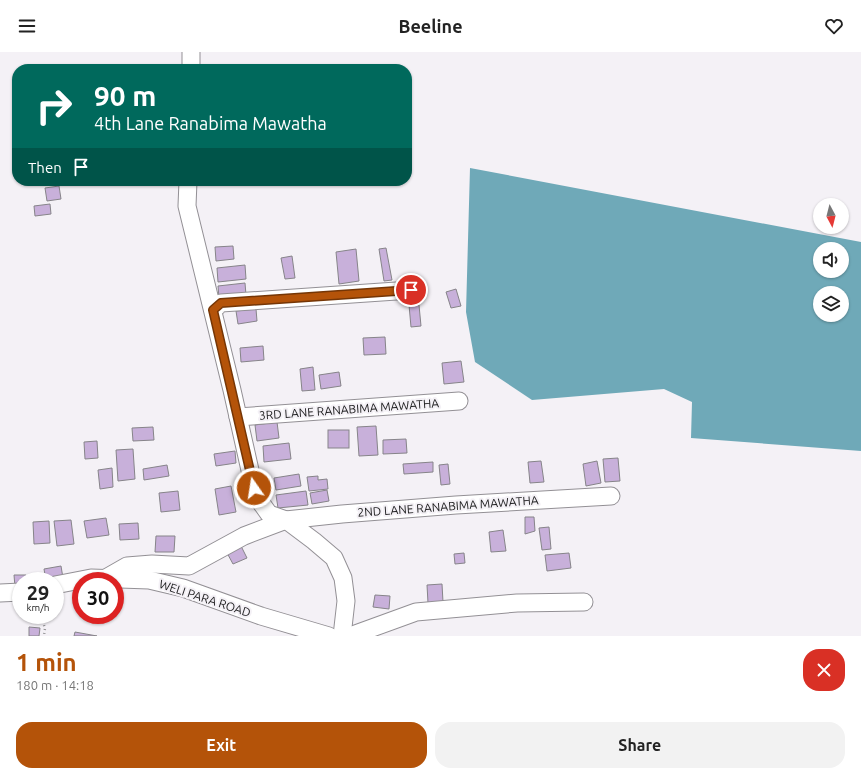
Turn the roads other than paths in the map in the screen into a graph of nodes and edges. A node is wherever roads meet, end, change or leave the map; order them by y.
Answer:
1 (191, 52) edge
2 (190, 64) edge
3 (188, 186) edge
4 (411, 290) dead end
5 (213, 310) junction
6 (459, 401) dead end
7 (238, 417) junction
8 (611, 496) dead end
9 (286, 520) junction
10 (116, 572) edge
11 (124, 579) edge
12 (12, 592) edge
13 (0, 593) edge
14 (584, 602) dead end
15 (329, 636) edge
16 (342, 636) edge
17 (350, 636) edge

1 - 2 street
3 - 5 street
4 - 5 street
5 - 7 street
6 - 7 street, 3RD LANE RANABIMA MAWATHA
7 - 9 street
8 - 9 street, 2ND LANE RANABIMA MAWATHA
9 - 10 street
9 - 16 street
11 - 15 street, WELI PARA ROAD
12 - 13 street
14 - 17 street

